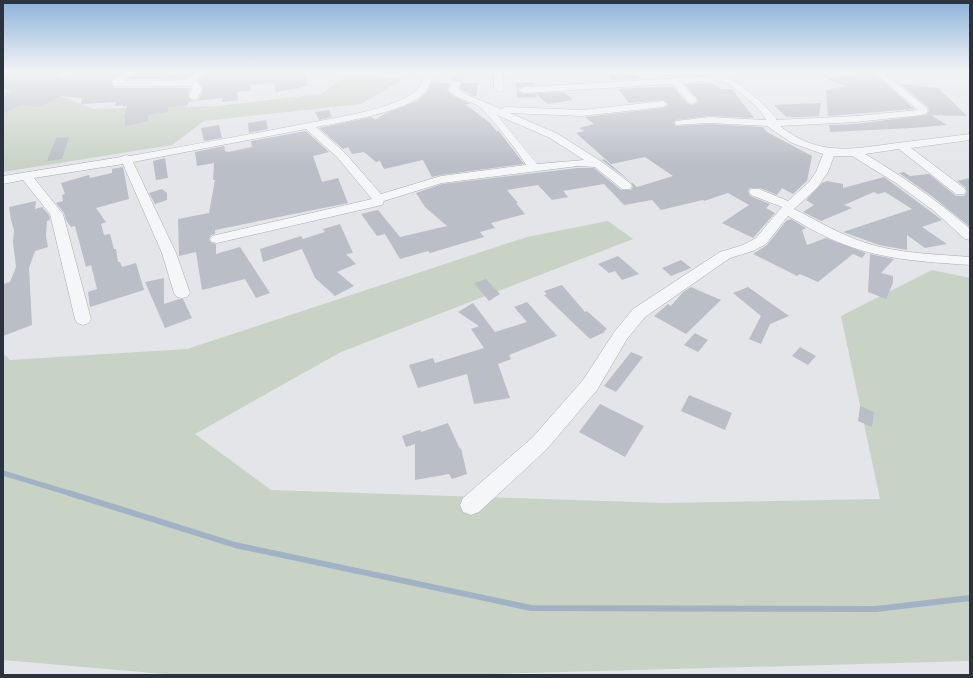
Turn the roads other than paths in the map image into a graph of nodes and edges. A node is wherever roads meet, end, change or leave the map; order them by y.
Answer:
1 (401, 103) edge
2 (479, 103) edge
3 (608, 103) joint
4 (757, 103) edge
5 (916, 103) edge
6 (663, 104) dead end
7 (484, 105) junction
8 (496, 110) junction
9 (680, 123) dead end
10 (770, 123) junction
11 (310, 127) junction
12 (970, 137) edge
13 (902, 146) junction
14 (854, 152) junction
15 (830, 153) junction
16 (126, 158) junction
17 (598, 164) junction
18 (533, 168) junction
19 (26, 176) junction
20 (3, 180) edge
21 (626, 186) dead end
22 (960, 191) dead end
23 (755, 192) dead end
24 (378, 199) junction
25 (788, 208) junction
26 (970, 236) edge
27 (218, 239) dead end
28 (970, 261) edge
29 (182, 293) dead end
30 (83, 319) dead end
31 (471, 505) dead end

1 - 11 street
2 - 7 street
3 - 6 street
3 - 8 street
4 - 10 street
5 - 10 street
7 - 8 street
7 - 18 street
8 - 17 street
9 - 10 street
10 - 15 street
11 - 16 street
11 - 24 street
12 - 13 street
13 - 14 street
13 - 22 street
14 - 15 street
14 - 26 street
15 - 25 street
16 - 19 street
16 - 29 street
17 - 18 street
17 - 21 street
18 - 24 street
19 - 20 street
19 - 30 street
23 - 25 street
24 - 27 street
25 - 28 street
25 - 31 street

